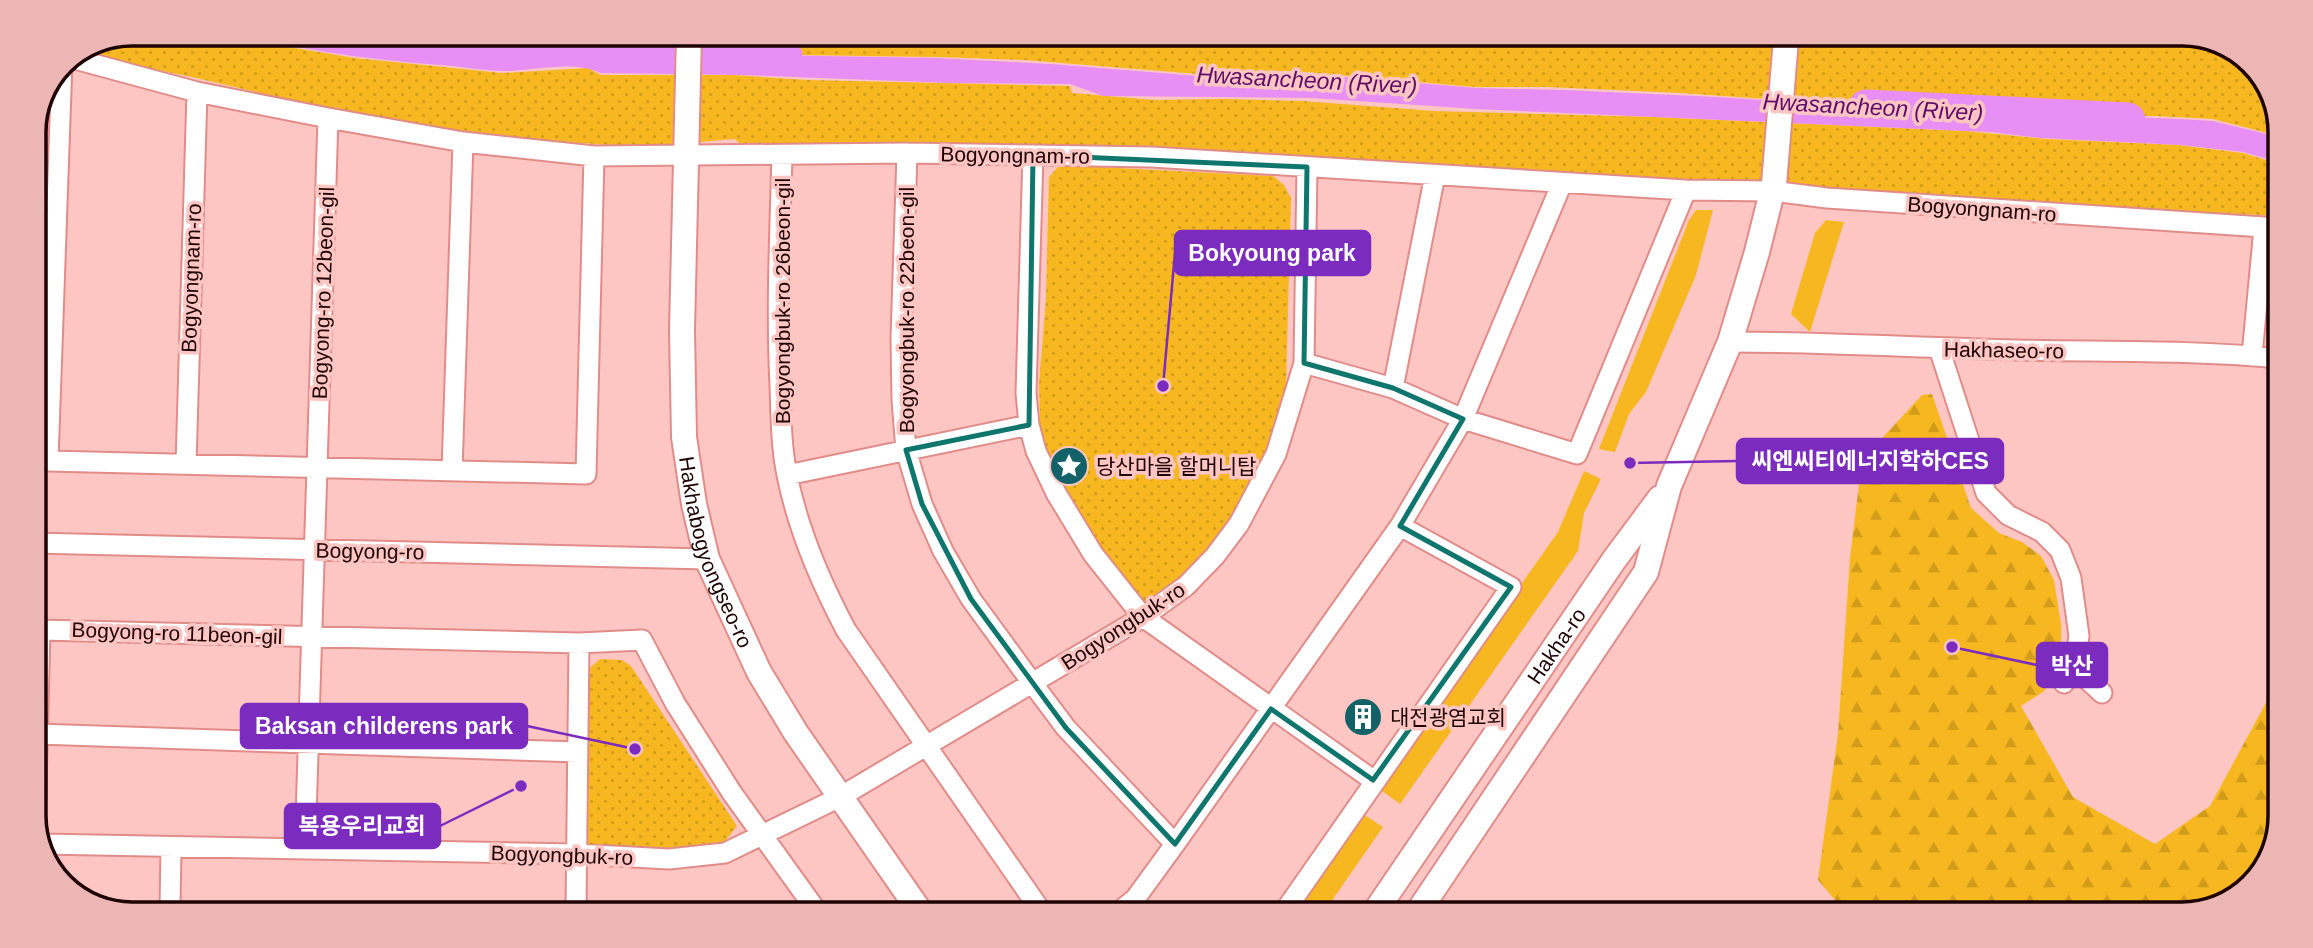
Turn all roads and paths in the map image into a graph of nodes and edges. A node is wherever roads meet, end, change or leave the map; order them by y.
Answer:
1 (689, 45) edge
2 (1785, 45) edge
3 (83, 61) edge
4 (61, 82) edge
5 (197, 92) junction
6 (328, 118) junction
7 (463, 142) junction
8 (687, 147) junction
9 (906, 153) junction
10 (782, 155) junction
11 (1033, 155) junction
12 (594, 156) junction
13 (1307, 167) junction
14 (1435, 175) junction
15 (1562, 183) junction
16 (1773, 188) junction
17 (1686, 190) junction
18 (2267, 228) edge
19 (2267, 259) edge
20 (1730, 342) junction
21 (1939, 348) junction
22 (2252, 356) junction
23 (2267, 358) edge
24 (1304, 363) junction
25 (1393, 388) junction
26 (1463, 419) junction
27 (1029, 425) junction
28 (906, 450) junction
29 (186, 464) junction
30 (317, 467) junction
31 (452, 471) junction
32 (787, 475) junction
33 (1669, 486) junction
34 (1401, 526) junction
35 (46, 543) edge
36 (315, 550) junction
37 (707, 559) junction
38 (1143, 617) junction
39 (46, 629) edge
40 (312, 637) junction
41 (579, 643) junction
42 (1033, 684) junction
43 (2102, 693) dead end
44 (1271, 709) junction
45 (46, 734) edge
46 (309, 743) junction
47 (927, 747) junction
48 (578, 752) junction
49 (1373, 780) junction
50 (840, 797) junction
51 (762, 834) junction
52 (50, 844) edge
53 (1175, 844) junction
54 (171, 847) junction
55 (305, 849) junction
56 (576, 855) junction
57 (170, 902) edge
58 (576, 902) edge
59 (810, 902) edge
60 (913, 902) edge
61 (1035, 902) edge
62 (1132, 902) edge
63 (1290, 902) edge
64 (1383, 902) edge
65 (1425, 902) edge

1 - 8 street, Hakhabogyongseo-ro
2 - 16 street, Hakha-ro
3 - 5 street, Bogyongnam-ro
4 - 29 street
5 - 6 street, Bogyongnam-ro
5 - 29 street, Bogyongnam-ro
6 - 7 street, Bogyongnam-ro
6 - 30 street, Bogyong-ro 12beon-gil
7 - 12 street, Bogyongnam-ro
7 - 31 street
8 - 10 street, Bogyongnam-ro
8 - 12 street, Bogyongnam-ro
8 - 37 street, Hakhabogyongseo-ro
9 - 10 street, Bogyongnam-ro
9 - 11 street, Bogyongnam-ro
9 - 28 street, Bogyongbuk-ro 22beon-gil
10 - 32 street, Bogyongbuk-ro 26beon-gil
11 - 13 street, Bogyongnam-ro
11 - 27 street
12 - 31 street
13 - 14 street, Bogyongnam-ro
13 - 24 street, Bogyongbuk-ro
14 - 15 street, Bogyongnam-ro
14 - 25 street
15 - 17 street, Bogyongnam-ro
15 - 26 street
16 - 17 street, Bogyongnam-ro
16 - 18 street, Bogyongnam-ro
16 - 20 street, Hakha-ro
17 - 26 street
19 - 22 street
20 - 21 street, Hakhaseo-ro
20 - 33 street, Hakha-ro
21 - 22 street, Hakhaseo-ro
21 - 43 street
22 - 23 street, Hakhaseo-ro
24 - 25 street
24 - 38 street, Bogyongbuk-ro
25 - 26 street
26 - 34 street
27 - 28 street
27 - 38 street
28 - 32 street
28 - 42 street, Bogyongbuk-ro 22beon-gil
29 - 30 street
30 - 31 street
30 - 36 street, Bogyong-ro 12beon-gil
32 - 47 street, Bogyongbuk-ro 26beon-gil
33 - 64 street, Hakha-ro
33 - 65 street, Hakha-ro
34 - 44 street
34 - 49 street
35 - 36 street, Bogyong-ro
36 - 37 street, Bogyong-ro
36 - 40 street, Bogyong-ro 11beon-gil
37 - 50 street, Hakhabogyongseo-ro
38 - 42 street, Bogyongbuk-ro
38 - 44 street
39 - 40 street, Bogyong-ro 11beon-gil
40 - 41 street, Bogyong-ro 11beon-gil
40 - 46 street, Bogyong-ro 11beon-gil
41 - 48 street
41 - 51 street, Bogyong-ro 11beon-gil
42 - 47 street, Bogyongbuk-ro
42 - 53 street
44 - 49 street
44 - 53 street
45 - 46 street
46 - 48 street
46 - 55 street, Bogyong-ro 11beon-gil
47 - 50 street, Bogyongbuk-ro
47 - 61 street
48 - 56 street
49 - 63 street
50 - 51 street, Bogyongbuk-ro
50 - 60 street, Hakhabogyongseo-ro
51 - 56 street, Bogyongbuk-ro
51 - 59 street
52 - 54 street, Bogyongbuk-ro
53 - 62 street
54 - 55 street, Bogyongbuk-ro
54 - 57 street
55 - 56 street, Bogyongbuk-ro
56 - 58 street

